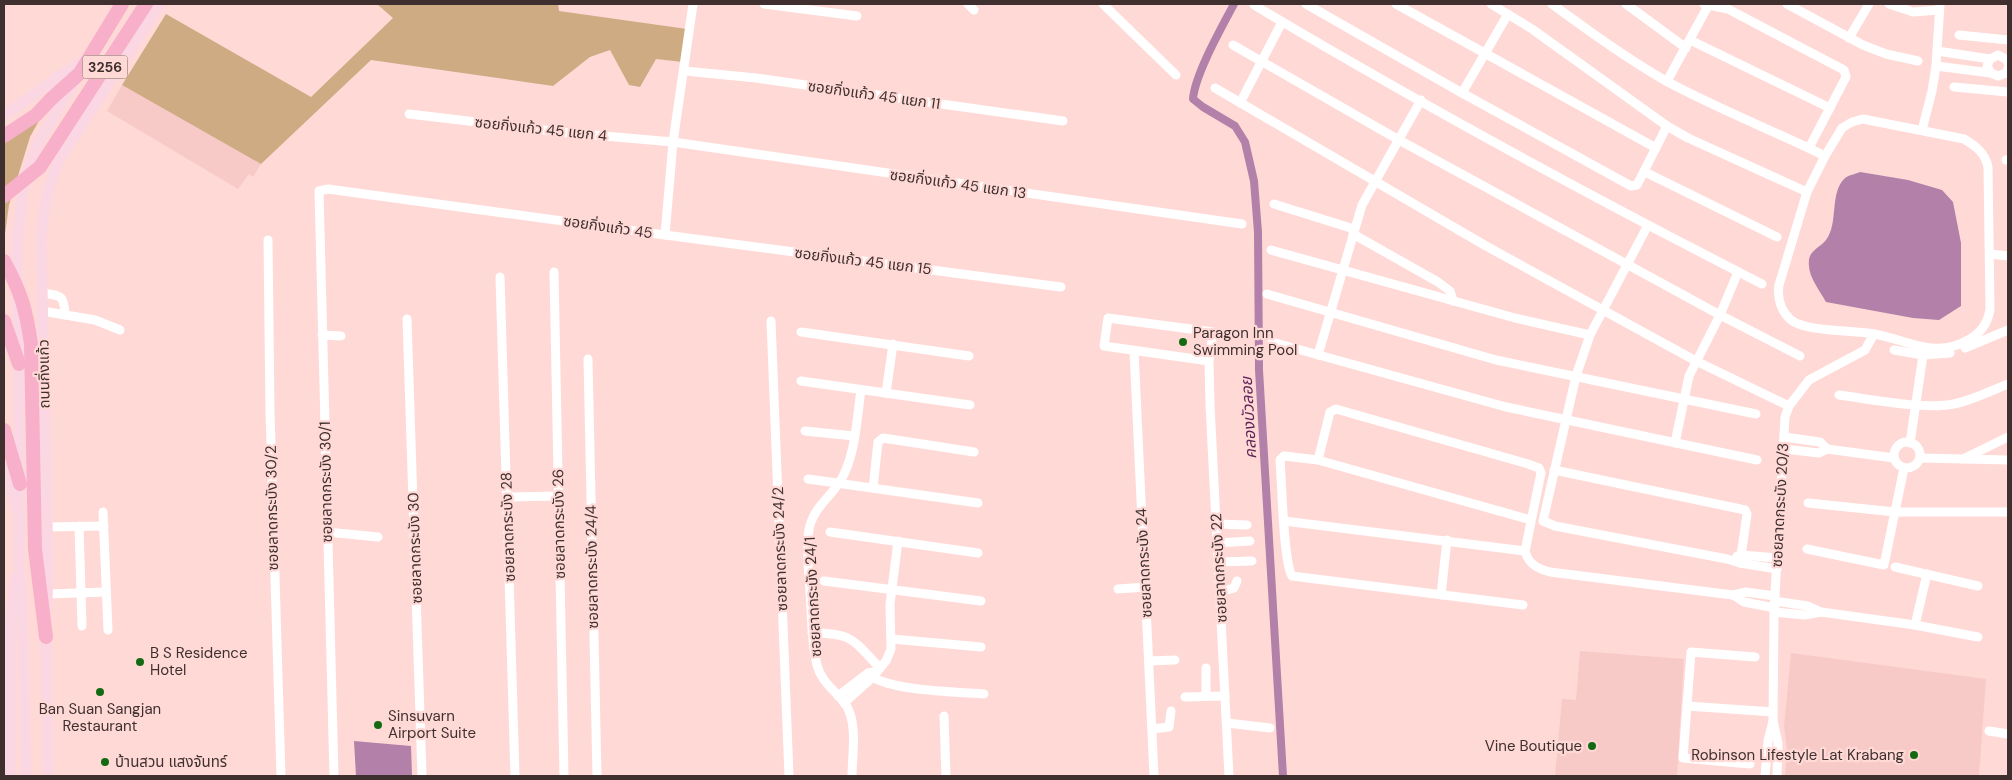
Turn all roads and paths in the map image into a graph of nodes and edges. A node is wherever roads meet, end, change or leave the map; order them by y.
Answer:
1 (122, 4) edge
2 (146, 4) edge
3 (160, 4) edge
4 (693, 4) edge
5 (764, 4) edge
6 (1103, 4) edge
7 (1306, 4) edge
8 (1396, 4) edge
9 (1491, 4) edge
10 (1552, 4) edge
11 (1626, 4) edge
12 (1787, 4) edge
13 (1869, 4) edge
14 (1889, 4) edge
15 (1706, 5) edge
16 (1254, 6) dead end
17 (1939, 7) edge
18 (1508, 14) junction
19 (858, 16) dead end
20 (1282, 22) junction
21 (1959, 35) dead end
22 (1849, 38) junction
23 (2004, 40) edge
24 (1233, 44) dead end
25 (1688, 44) junction
26 (1938, 51) junction
27 (1486, 54) junction
28 (1994, 57) junction
29 (90, 58) junction
30 (1261, 61) junction
31 (1918, 61) dead end
32 (2008, 63) edge
33 (1936, 66) junction
34 (2008, 68) edge
35 (685, 71) junction
36 (80, 73) junction
37 (1176, 75) dead end
38 (1994, 75) junction
39 (1667, 81) junction
40 (1954, 87) dead end
41 (1215, 88) dead end
42 (1995, 91) junction
43 (2008, 92) edge
44 (1462, 93) junction
45 (51, 99) junction
46 (1421, 100) junction
47 (1240, 103) junction
48 (1830, 108) junction
49 (408, 114) dead end
50 (4, 116) edge
51 (1063, 121) dead end
52 (4, 126) edge
53 (1667, 126) junction
54 (1922, 130) junction
55 (65, 131) junction
56 (4, 136) edge
57 (1399, 140) junction
58 (673, 142) junction
59 (1656, 148) junction
60 (1809, 148) junction
61 (1825, 156) junction
62 (1645, 172) junction
63 (1374, 182) junction
64 (4, 186) edge
65 (321, 189) joint
66 (1807, 192) junction
67 (4, 196) edge
68 (1274, 204) dead end
69 (1242, 224) dead end
70 (1648, 225) junction
71 (1354, 232) junction
72 (665, 235) junction
73 (1777, 237) dead end
74 (268, 240) dead end
75 (1271, 250) dead end
76 (1990, 254) junction
77 (2008, 256) edge
78 (4, 261) edge
79 (1627, 264) junction
80 (1342, 271) junction
81 (554, 272) dead end
82 (1738, 272) junction
83 (500, 277) dead end
84 (1762, 284) dead end
85 (1061, 286) dead end
86 (42, 293) junction
87 (1267, 294) dead end
88 (1453, 301) junction
89 (1602, 310) junction
90 (1330, 313) junction
91 (64, 315) junction
92 (1720, 315) junction
93 (42, 317) junction
94 (407, 319) dead end
95 (11, 321) edge
96 (771, 321) dead end
97 (120, 330) dead end
98 (2008, 330) edge
99 (801, 332) dead end
100 (1874, 334) junction
101 (322, 335) junction
102 (1590, 335) junction
103 (341, 336) dead end
104 (1272, 342) dead end
105 (893, 344) junction
106 (1134, 350) junction
107 (1894, 350) dead end
108 (1318, 355) junction
109 (1923, 355) junction
110 (969, 356) dead end
111 (1800, 356) dead end
112 (588, 359) dead end
113 (1209, 361) junction
114 (1696, 361) junction
115 (18, 364) joint
116 (1576, 376) junction
117 (802, 381) dead end
118 (2008, 384) edge
119 (861, 390) junction
120 (886, 393) junction
121 (1838, 395) dead end
122 (1684, 400) junction
123 (970, 404) dead end
124 (1916, 404) junction
125 (1789, 406) junction
126 (1756, 414) dead end
127 (1565, 420) junction
128 (4, 430) edge
129 (805, 431) dead end
130 (854, 436) junction
131 (1784, 437) junction
132 (2008, 437) edge
133 (1675, 443) junction
134 (1910, 443) junction
135 (1784, 449) junction
136 (1827, 449) junction
137 (974, 452) dead end
138 (1894, 458) junction
139 (1920, 458) junction
140 (1318, 460) junction
141 (1757, 460) dead end
142 (1960, 460) junction
143 (2008, 460) edge
144 (1904, 468) junction
145 (4, 469) edge
146 (1554, 470) junction
147 (808, 479) dead end
148 (839, 483) junction
149 (20, 484) junction
150 (873, 488) junction
151 (559, 496) junction
152 (507, 497) junction
153 (978, 503) dead end
154 (1808, 503) dead end
155 (103, 512) dead end
156 (1895, 512) junction
157 (2008, 512) edge
158 (20, 518) junction
159 (1531, 520) junction
160 (1284, 521) junction
161 (1216, 524) junction
162 (1247, 525) dead end
163 (79, 526) junction
164 (104, 526) junction
165 (47, 527) junction
166 (327, 532) junction
167 (830, 532) dead end
168 (378, 537) dead end
169 (1447, 540) junction
170 (898, 541) junction
171 (1250, 541) dead end
172 (1217, 543) junction
173 (1525, 550) junction
174 (1808, 550) dead end
175 (978, 553) dead end
176 (1777, 558) junction
177 (1740, 559) junction
178 (1252, 561) dead end
179 (1218, 562) junction
180 (19, 566) junction
181 (1895, 567) dead end
182 (1777, 569) junction
183 (1927, 574) junction
184 (824, 581) dead end
185 (1237, 581) dead end
186 (1978, 586) dead end
187 (1145, 587) junction
188 (891, 589) junction
189 (1118, 589) dead end
190 (106, 592) junction
191 (1220, 592) junction
192 (81, 593) junction
193 (47, 594) junction
194 (1441, 595) junction
195 (981, 601) dead end
196 (1775, 604) junction
197 (1523, 606) dead end
198 (8, 620) edge
199 (1915, 625) junction
200 (82, 626) dead end
201 (108, 630) dead end
202 (812, 633) junction
203 (46, 637) junction
204 (1978, 637) dead end
205 (892, 639) junction
206 (7, 644) edge
207 (981, 647) dead end
208 (1755, 657) dead end
209 (1175, 660) dead end
210 (1149, 661) junction
211 (1206, 668) dead end
212 (874, 673) junction
213 (984, 694) dead end
214 (1206, 696) junction
215 (1225, 696) junction
216 (1185, 697) dead end
217 (842, 700) junction
218 (1687, 706) junction
219 (1172, 711) dead end
220 (944, 716) dead end
221 (1773, 716) junction
222 (1227, 723) junction
223 (1270, 728) dead end
224 (1152, 729) junction
225 (1989, 731) dead end
226 (2008, 734) edge
227 (1750, 764) dead end
228 (10, 776) edge
229 (26, 776) edge
230 (48, 776) edge
231 (281, 776) edge
232 (334, 776) edge
233 (422, 776) edge
234 (515, 776) edge
235 (564, 776) edge
236 (597, 776) edge
237 (789, 776) edge
238 (852, 776) edge
239 (946, 776) edge
240 (1154, 776) edge
241 (1229, 776) edge
242 (1765, 776) edge
243 (1777, 776) edge

1 - 29 main road, 3256
2 - 55 main road, 3256
3 - 86 main road, ถนนกิ่งแก้ว / 3256
4 - 35 street, ซอยกิ่งแก้ว 45
5 - 19 street
6 - 37 street
7 - 44 street
8 - 27 street
9 - 18 street
10 - 39 street
11 - 25 street
12 - 22 street
13 - 22 street
14 - 17 street
15 - 25 street
15 - 48 street
16 - 20 street
17 - 26 street
18 - 27 street
18 - 53 street
20 - 30 street
20 - 46 street
21 - 23 street
22 - 31 street
23 - 28 street
24 - 30 street
25 - 39 street
25 - 48 street
26 - 28 street
26 - 33 street
27 - 44 street
27 - 59 street
28 - 32 street
28 - 38 street
29 - 36 main road, 3256
29 - 50 main road
30 - 47 street
30 - 57 street
33 - 38 street
33 - 54 street
34 - 38 street
35 - 51 street, ซอยกิ่งแก้ว 45 แยก 11
35 - 58 street, ซอยกิ่งแก้ว 45
36 - 45 main road, 3256
36 - 95 main road, 3256
38 - 42 street
39 - 60 street
40 - 42 street
41 - 47 street
42 - 43 street
44 - 62 street
45 - 52 main road
45 - 56 main road
46 - 57 street
46 - 70 street
47 - 63 street
48 - 60 street
49 - 58 street, ซอยกิ่งแก้ว 45 แยก 4
53 - 59 street
53 - 66 street
54 - 61 street
54 - 76 street
55 - 64 main road
55 - 67 main road
57 - 63 street
57 - 79 street
58 - 69 street, ซอยกิ่งแก้ว 45 แยก 13
58 - 72 street, ซอยกิ่งแก้ว 45
59 - 62 street
60 - 61 street
61 - 66 street
62 - 73 street
63 - 71 street
63 - 89 street
65 - 72 street, ซอยกิ่งแก้ว 45
65 - 101 street, ซอยลาดกระบัง 30/1
66 - 100 street
68 - 71 street
70 - 79 street
70 - 82 street
71 - 80 street
71 - 88 street
72 - 85 street, ซอยกิ่งแก้ว 45 แยก 15
74 - 231 street, ซอยลาดกระบัง 30/2
75 - 80 street
76 - 77 street
76 - 100 street
78 - 203 main road
79 - 89 street
79 - 92 street
80 - 88 street
80 - 90 street
81 - 151 street, ซอยลาดกระบัง 26
82 - 84 street
82 - 92 street
83 - 152 street, ซอยลาดกระบัง 28
86 - 91 street
86 - 93 main road, ถนนกิ่งแก้ว / 3256
87 - 90 street
88 - 102 street
89 - 102 street
89 - 114 street
90 - 108 street
90 - 116 street
91 - 93 street
91 - 97 street
92 - 111 street
92 - 114 street
93 - 95 main road
93 - 165 main road, ถนนกิ่งแก้ว / 3256
94 - 233 street, ซอยลาดกระบัง 30
95 - 115 main road
96 - 237 street, ซอยลาดกระบัง 24/2
98 - 109 street
99 - 105 street
100 - 125 street, ซอยลาดกระบัง 20/3
101 - 103 street
101 - 166 street, ซอยลาดกระบัง 30/1
102 - 116 street
104 - 108 street
105 - 110 street
105 - 120 street
106 - 113 street
106 - 113 street, ซอยลาดกระบัง 22
106 - 187 street, ซอยลาดกระบัง 24
107 - 109 street
108 - 127 street
109 - 124 street
112 - 236 street, ซอยลาดกระบัง 24/4
113 - 161 street, ซอยลาดกระบัง 22
114 - 122 street
114 - 125 street
115 - 149 main road, ถนนกิ่งแก้ว
116 - 122 street
116 - 127 street
117 - 119 street
118 - 124 street
119 - 120 street
119 - 130 street, ซอยลาดกระบัง 24/1
120 - 123 street
121 - 124 street
122 - 126 street
122 - 133 street
124 - 134 street
125 - 131 street, ซอยลาดกระบัง 20/3
127 - 133 street
127 - 146 street
128 - 149 main road
129 - 130 street
130 - 148 street, ซอยลาดกระบัง 24/1
131 - 135 street, ซอยลาดกระบัง 20/3
131 - 136 street
132 - 142 street
133 - 141 street
134 - 138 street
134 - 139 street
135 - 136 street
135 - 176 street, ซอยลาดกระบัง 20/3
136 - 138 street
137 - 150 street
138 - 144 street
139 - 142 street
139 - 144 street
140 - 159 street
140 - 159 street
140 - 160 street
142 - 143 street
144 - 156 street
145 - 158 main road
146 - 177 street
146 - 177 street
147 - 148 street
148 - 150 street
148 - 202 street, ซอยลาดกระบัง 24/1
149 - 158 main road, ถนนกิ่งแก้ว
150 - 153 street
151 - 152 street
151 - 235 street, ซอยลาดกระบัง 26
152 - 234 street, ซอยลาดกระบัง 28
154 - 156 street
155 - 164 street
156 - 157 street
156 - 174 street
158 - 180 main road, ถนนกิ่งแก้ว
159 - 173 street
160 - 169 street
160 - 194 street
161 - 162 street
161 - 172 street, ซอยลาดกระบัง 22
163 - 164 street
163 - 165 street
163 - 192 street
164 - 190 street
165 - 193 main road, ถนนกิ่งแก้ว / 3256
166 - 168 street
166 - 232 street, ซอยลาดกระบัง 30/1
167 - 170 street
169 - 173 street
169 - 194 street
170 - 175 street
170 - 188 street
171 - 172 street
172 - 179 street, ซอยลาดกระบัง 22
173 - 196 street
176 - 177 street
176 - 182 street, ซอยลาดกระบัง 20/3
177 - 182 street
178 - 179 street
179 - 191 street, ซอยลาดกระบัง 22
180 - 198 main road
180 - 229 main road, ถนนกิ่งแก้ว
181 - 183 street
182 - 196 street, ซอยลาดกระบัง 20/3
183 - 186 street
183 - 199 street
184 - 188 street
185 - 191 street
187 - 189 street
187 - 210 street, ซอยลาดกระบัง 24
188 - 195 street
188 - 205 street
190 - 192 street
190 - 201 street
191 - 215 street, ซอยลาดกระบัง 22
192 - 193 street
192 - 200 street
193 - 203 main road, ถนนกิ่งแก้ว / 3256
194 - 197 street
196 - 199 street
196 - 221 street, ซอยลาดกระบัง 20/3
198 - 206 main road
199 - 204 street
202 - 212 street
202 - 217 street, ซอยลาดกระบัง 24/1
203 - 230 main road, ถนนกิ่งแก้ว / 3256
205 - 207 street
205 - 212 street
206 - 228 main road
208 - 218 street
209 - 210 street
210 - 224 street, ซอยลาดกระบัง 24
211 - 214 street
212 - 213 street
212 - 217 street
214 - 215 street
214 - 216 street
215 - 222 street, ซอยลาดกระบัง 22
217 - 238 street, ซอยลาดกระบัง 24/1
218 - 221 street
218 - 227 street
219 - 224 street
220 - 239 street
221 - 242 street, ซอยลาดกระบัง 20/3
221 - 243 street, ซอยลาดกระบัง 20/3
222 - 223 street
222 - 241 street, ซอยลาดกระบัง 22
224 - 240 street, ซอยลาดกระบัง 24
225 - 226 street

